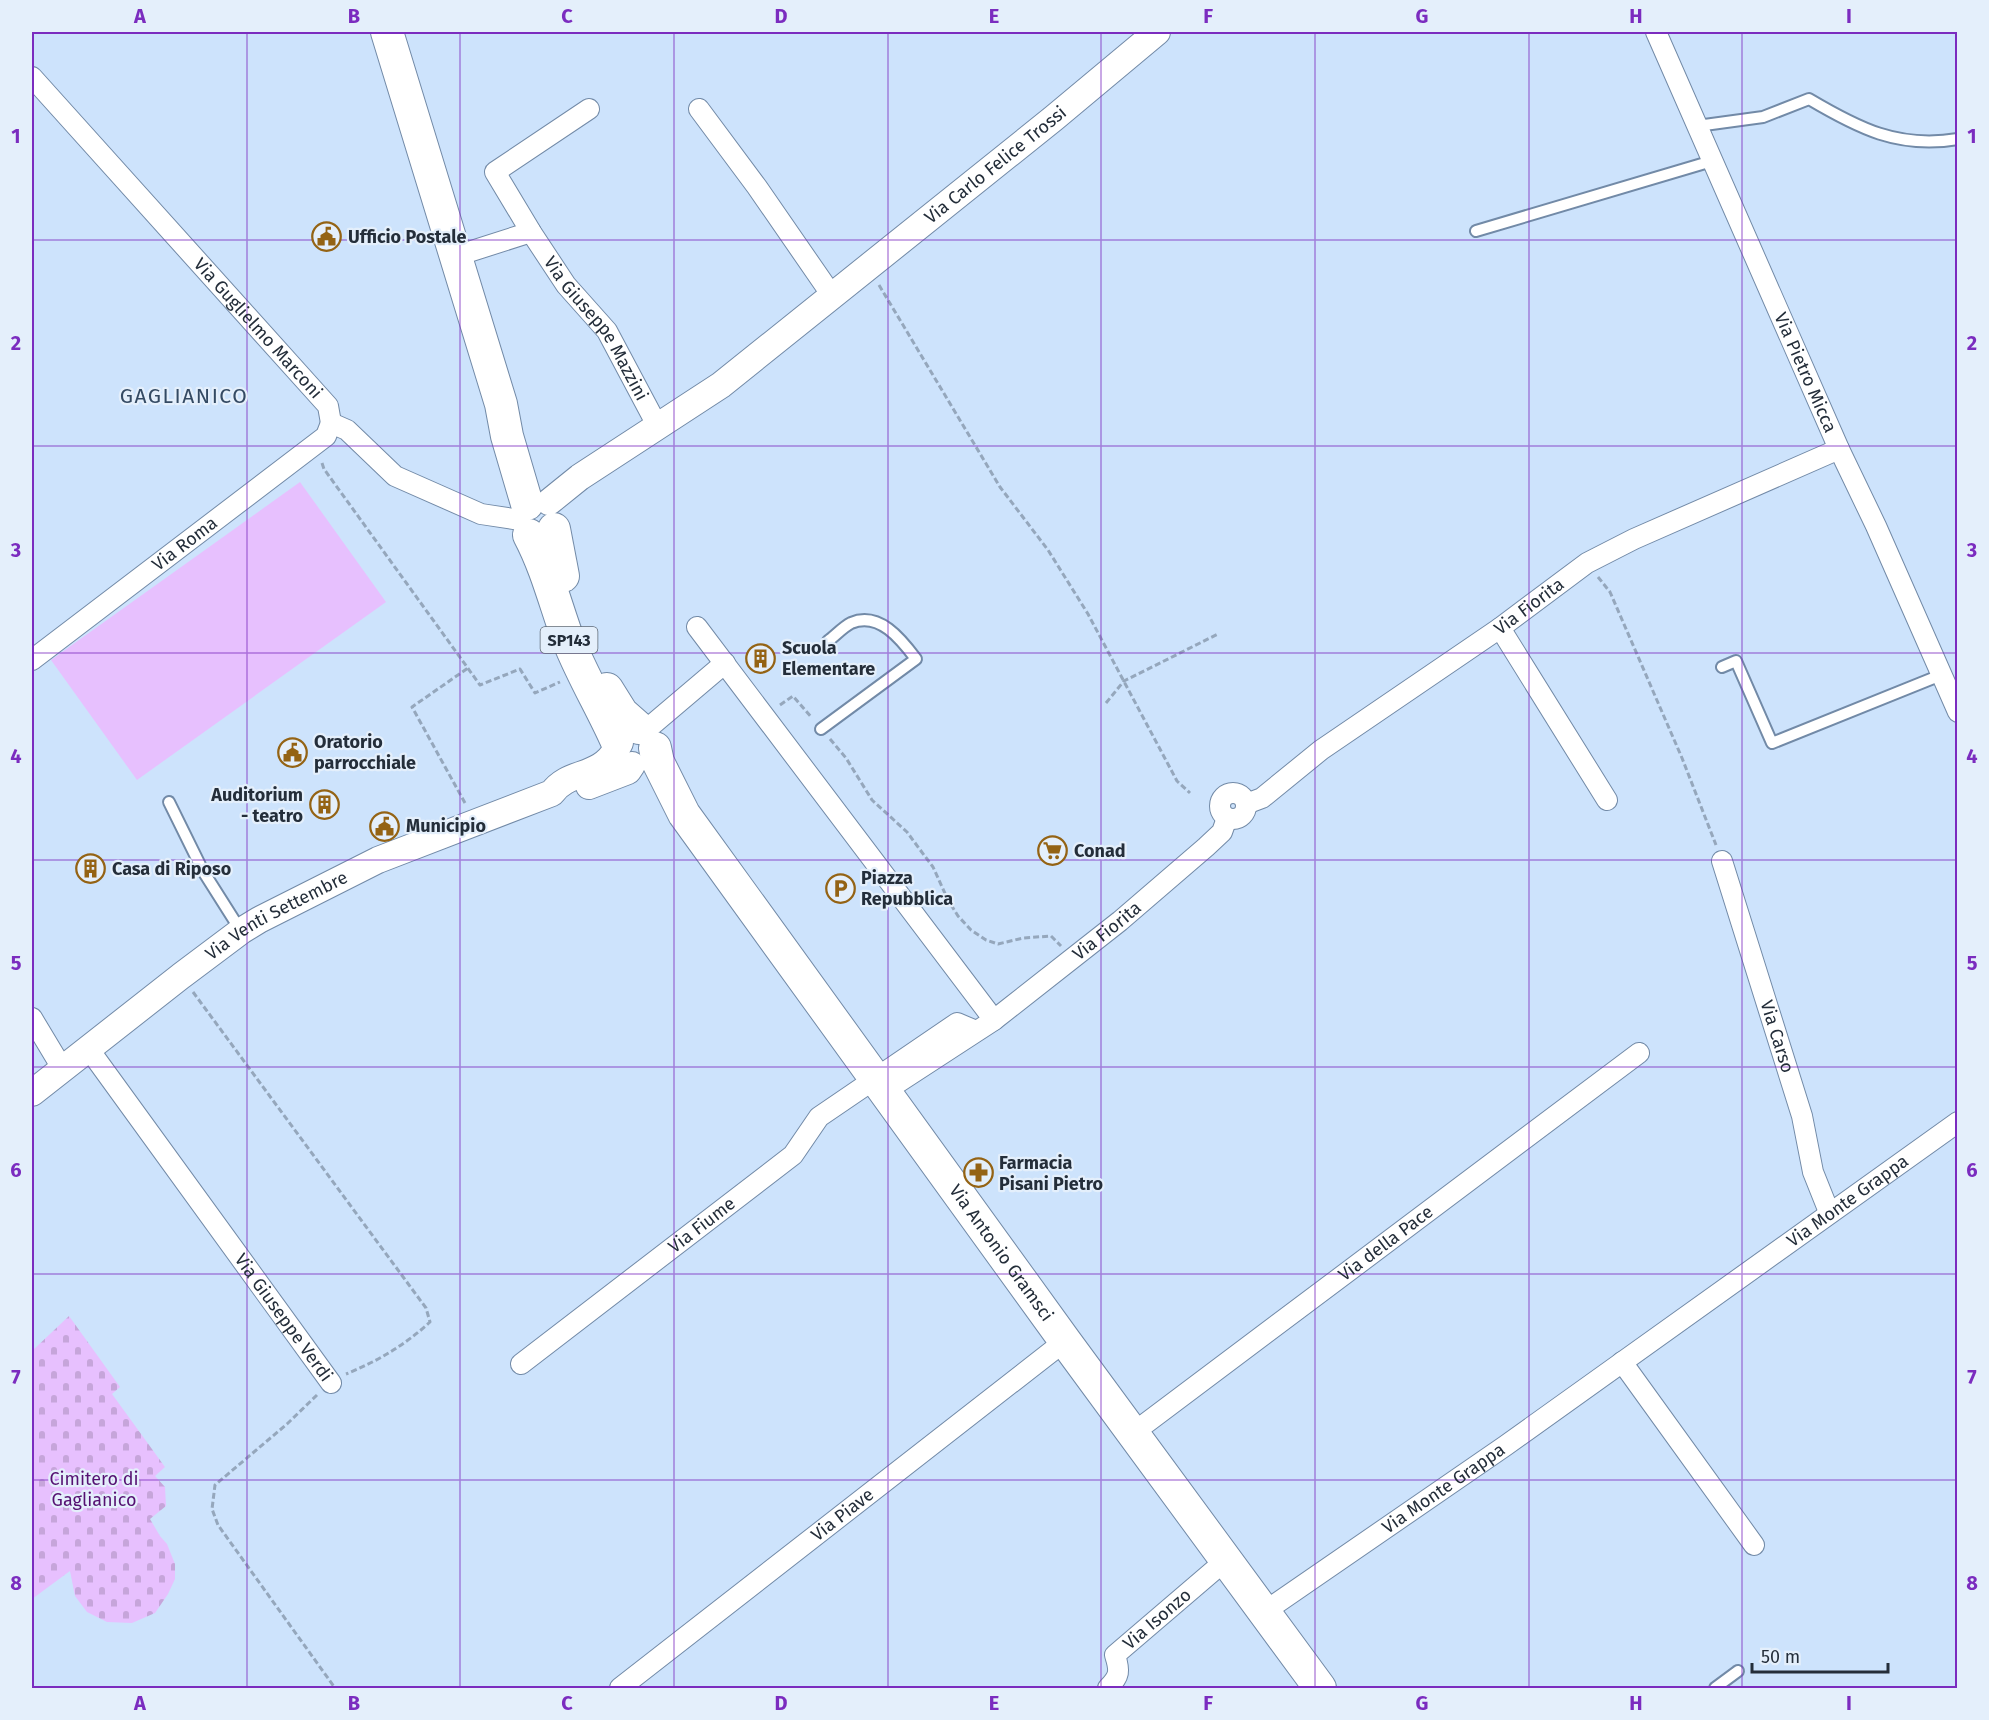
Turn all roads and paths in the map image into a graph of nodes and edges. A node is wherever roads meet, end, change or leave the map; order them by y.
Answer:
1 (387, 32) edge
2 (1157, 32) edge
3 (1656, 32) edge
4 (35, 87) edge
5 (589, 109) dead end
6 (699, 109) dead end
7 (1696, 126) junction
8 (1958, 139) edge
9 (1712, 161) junction
10 (1476, 231) dead end
11 (531, 232) junction
12 (456, 256) junction
13 (868, 268) junction
14 (833, 297) junction
15 (331, 423) junction
16 (657, 427) junction
17 (317, 444) junction
18 (1839, 449) junction
19 (537, 515) junction
20 (1587, 563) junction
21 (697, 627) dead end
22 (1500, 628) junction
23 (1218, 634) dead end
24 (828, 641) dead end
25 (32, 660) edge
26 (725, 663) junction
27 (1722, 667) dead end
28 (468, 668) junction
29 (582, 672) junction
30 (1941, 675) junction
31 (1124, 681) junction
32 (1106, 703) dead end
33 (1958, 712) edge
34 (766, 718) junction
35 (821, 729) junction
36 (634, 747) junction
37 (1190, 793) dead end
38 (1607, 800) dead end
39 (169, 802) dead end
40 (476, 822) junction
41 (1722, 861) joint
42 (241, 931) junction
43 (1074, 958) junction
44 (181, 976) junction
45 (32, 1018) edge
46 (994, 1020) junction
47 (88, 1048) junction
48 (1640, 1053) dead end
49 (62, 1068) junction
50 (880, 1084) junction
51 (32, 1093) edge
52 (1958, 1122) edge
53 (1829, 1212) junction
54 (1065, 1341) junction
55 (1622, 1362) junction
56 (521, 1364) dead end
57 (331, 1383) junction
58 (1133, 1433) junction
59 (1754, 1545) dead end
60 (1226, 1560) junction
61 (1264, 1612) junction
62 (1738, 1671) dead end
63 (335, 1689) edge
64 (620, 1689) edge
65 (1108, 1689) edge
66 (1320, 1689) edge
67 (1715, 1689) edge

1 - 12 main road, SP143
2 - 13 street, Via Carlo Felice Trossi
3 - 7 street, Via Pietro Micca
4 - 15 street, Via Guglielmo Marconi
5 - 11 street, Via Giuseppe Mazzini
6 - 14 street
7 - 8 lane
7 - 9 street, Via Pietro Micca
9 - 10 lane
9 - 18 street, Via Pietro Micca
11 - 12 street
11 - 16 street, Via Giuseppe Mazzini
12 - 19 main road, SP143
13 - 14 street, Via Carlo Felice Trossi
13 - 31 path
14 - 16 street, Via Carlo Felice Trossi
15 - 17 street, Via Roma
15 - 19 street
16 - 19 street, Via Carlo Felice Trossi
17 - 25 street, Via Roma
17 - 28 path
18 - 20 street, Via Fiorita
18 - 30 street, Via Pietro Micca
19 - 29 main road, Via Antonio Gramsci / SP143
19 - 36 main road, Via Antonio Gramsci / SP143
20 - 22 street, Via Fiorita
20 - 41 path
21 - 26 street
22 - 38 street
22 - 43 street, Via Fiorita
23 - 31 path
24 - 35 lane
26 - 34 street
26 - 36 street
27 - 30 lane
28 - 29 path
28 - 40 path
29 - 36 main road, Via Antonio Gramsci / SP143
30 - 33 street, Via Pietro Micca
31 - 32 path
31 - 37 path
34 - 35 path
34 - 46 street
35 - 43 path
36 - 40 street, Via Venti Settembre
36 - 50 main road, Via Antonio Gramsci / SP143
39 - 42 lane
40 - 42 street, Via Venti Settembre
41 - 53 street, Via Carso
42 - 44 street, Via Venti Settembre
43 - 46 street, Via Fiorita
44 - 47 street, Via Venti Settembre
44 - 57 path
45 - 49 street
46 - 50 street, Via Fiorita
47 - 49 street, Via Venti Settembre
47 - 57 street, Via Giuseppe Verdi
48 - 58 street, Via della Pace
49 - 51 street, Via Venti Settembre
50 - 54 main road, Via Antonio Gramsci
50 - 56 street, Via Fiume
52 - 53 street, Via Monte Grappa
53 - 55 street, Via Monte Grappa
54 - 58 main road, Via Antonio Gramsci
54 - 64 street, Via Piave
55 - 59 street
55 - 61 street, Via Monte Grappa
57 - 63 path, Via Giuseppe Verdi
58 - 60 main road, Via Antonio Gramsci
60 - 61 main road, Via Antonio Gramsci
60 - 65 street, Via Isonzo
61 - 66 main road, Via Antonio Gramsci
62 - 67 lane

